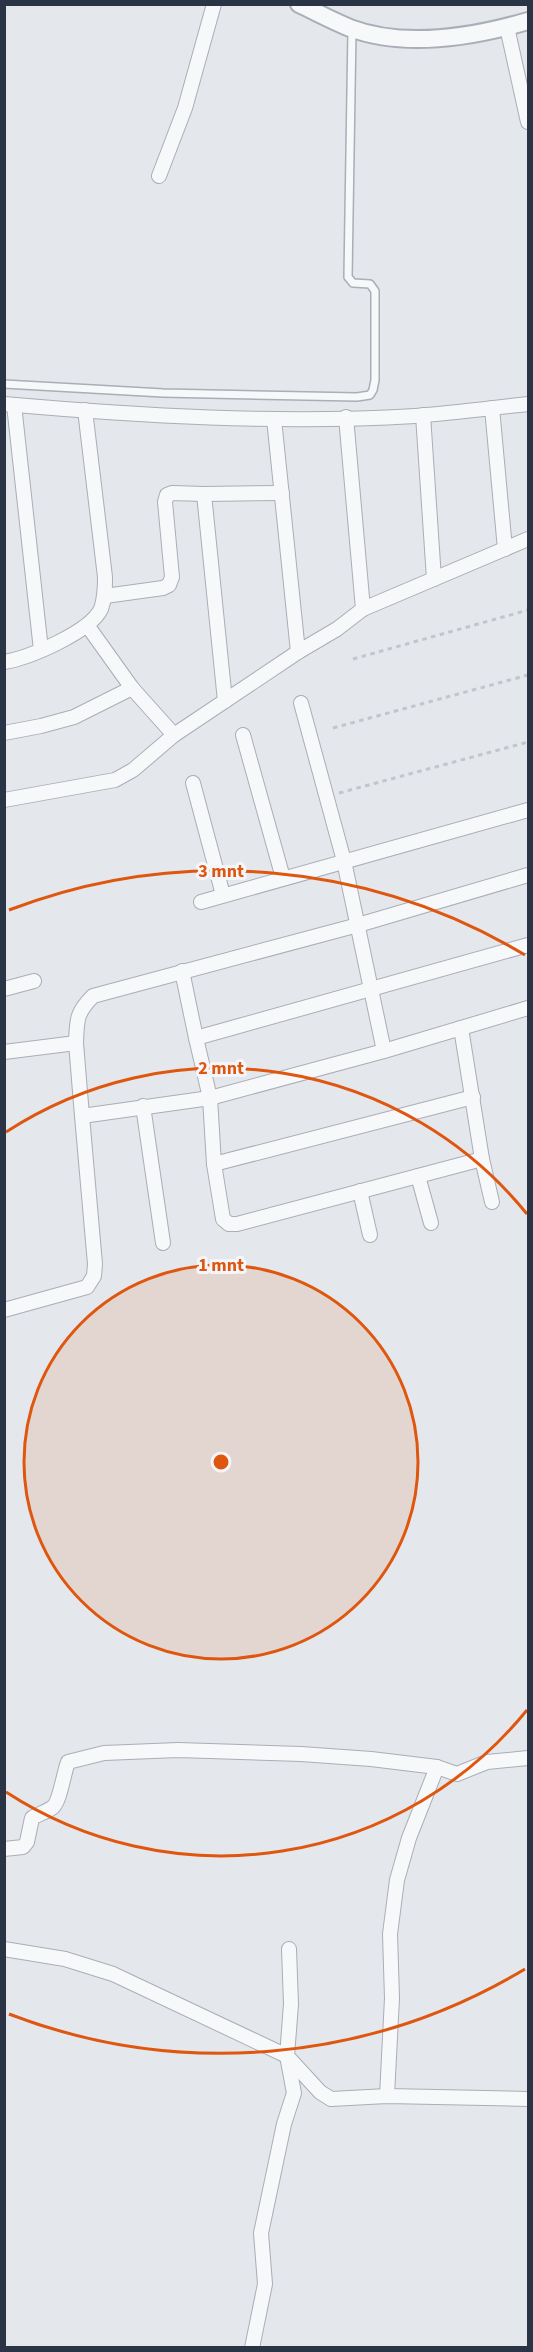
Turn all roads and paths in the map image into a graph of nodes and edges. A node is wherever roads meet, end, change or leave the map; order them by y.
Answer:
1 (214, 4) edge
2 (299, 4) edge
3 (528, 21) edge
4 (507, 27) junction
5 (352, 29) junction
6 (528, 122) edge
7 (159, 176) dead end
8 (4, 384) edge
9 (528, 404) edge
10 (9, 405) edge
11 (492, 408) junction
12 (85, 410) junction
13 (423, 415) junction
14 (346, 417) junction
15 (274, 419) junction
16 (282, 493) junction
17 (204, 495) junction
18 (528, 539) edge
19 (505, 549) junction
20 (435, 579) junction
21 (105, 596) junction
22 (363, 609) junction
23 (528, 610) edge
24 (87, 625) junction
25 (41, 650) junction
26 (298, 652) junction
27 (352, 659) dead end
28 (4, 662) edge
29 (528, 675) edge
30 (132, 688) junction
31 (225, 700) junction
32 (301, 703) dead end
33 (333, 728) dead end
34 (4, 733) edge
35 (174, 735) junction
36 (243, 735) dead end
37 (528, 742) edge
38 (193, 783) dead end
39 (335, 794) dead end
40 (4, 800) edge
41 (528, 810) edge
42 (344, 861) junction
43 (528, 875) edge
44 (283, 879) junction
45 (223, 895) junction
46 (201, 902) dead end
47 (358, 925) junction
48 (528, 945) edge
49 (182, 971) junction
50 (34, 981) dead end
51 (4, 988) edge
52 (371, 990) junction
53 (528, 1012) edge
54 (461, 1028) junction
55 (196, 1038) junction
56 (76, 1043) junction
57 (384, 1051) junction
58 (4, 1052) edge
59 (473, 1097) junction
60 (210, 1098) junction
61 (143, 1106) junction
62 (82, 1116) junction
63 (482, 1158) junction
64 (214, 1164) junction
65 (418, 1176) junction
66 (360, 1191) junction
67 (492, 1202) dead end
68 (431, 1223) dead end
69 (370, 1235) dead end
70 (163, 1244) dead end
71 (4, 1310) edge
72 (528, 1758) edge
73 (437, 1767) junction
74 (4, 1849) edge
75 (289, 1948) dead end
76 (4, 1949) edge
77 (287, 2056) junction
78 (387, 2096) junction
79 (528, 2099) edge
80 (252, 2348) edge

1 - 7 street
2 - 5 street
3 - 4 street
4 - 5 street
4 - 6 street
5 - 8 lane
9 - 11 street
10 - 12 street
10 - 25 street
11 - 13 street
11 - 19 street
12 - 15 street
12 - 21 street
13 - 14 street
13 - 20 street
14 - 15 street
14 - 22 street
15 - 16 street
16 - 17 street
16 - 26 street
17 - 21 street
17 - 31 street
18 - 19 street
19 - 20 street
20 - 22 street
21 - 24 street
22 - 26 street
23 - 27 path
24 - 25 street
24 - 30 street
25 - 28 street
26 - 31 street
29 - 33 path
30 - 34 street
30 - 35 street
31 - 35 street
32 - 42 street
35 - 40 street
36 - 44 street
37 - 39 path
38 - 45 street
41 - 42 street
42 - 44 street
42 - 47 street
43 - 47 street
44 - 45 street
45 - 46 street
47 - 49 street
47 - 52 street
48 - 52 street
49 - 55 street
49 - 56 street
50 - 51 street
52 - 55 street
52 - 57 street
53 - 54 street
54 - 57 street
54 - 59 street
55 - 60 street
56 - 58 street
56 - 62 street
57 - 60 street
59 - 63 street
59 - 64 street
60 - 61 street
60 - 64 street
61 - 62 street
61 - 70 street
62 - 71 street
63 - 65 street
63 - 67 street
64 - 66 street
65 - 66 street
65 - 68 street
66 - 69 street
72 - 73 street
73 - 74 street
73 - 78 street
75 - 77 street
76 - 77 street
77 - 78 street
77 - 80 street
78 - 79 street

